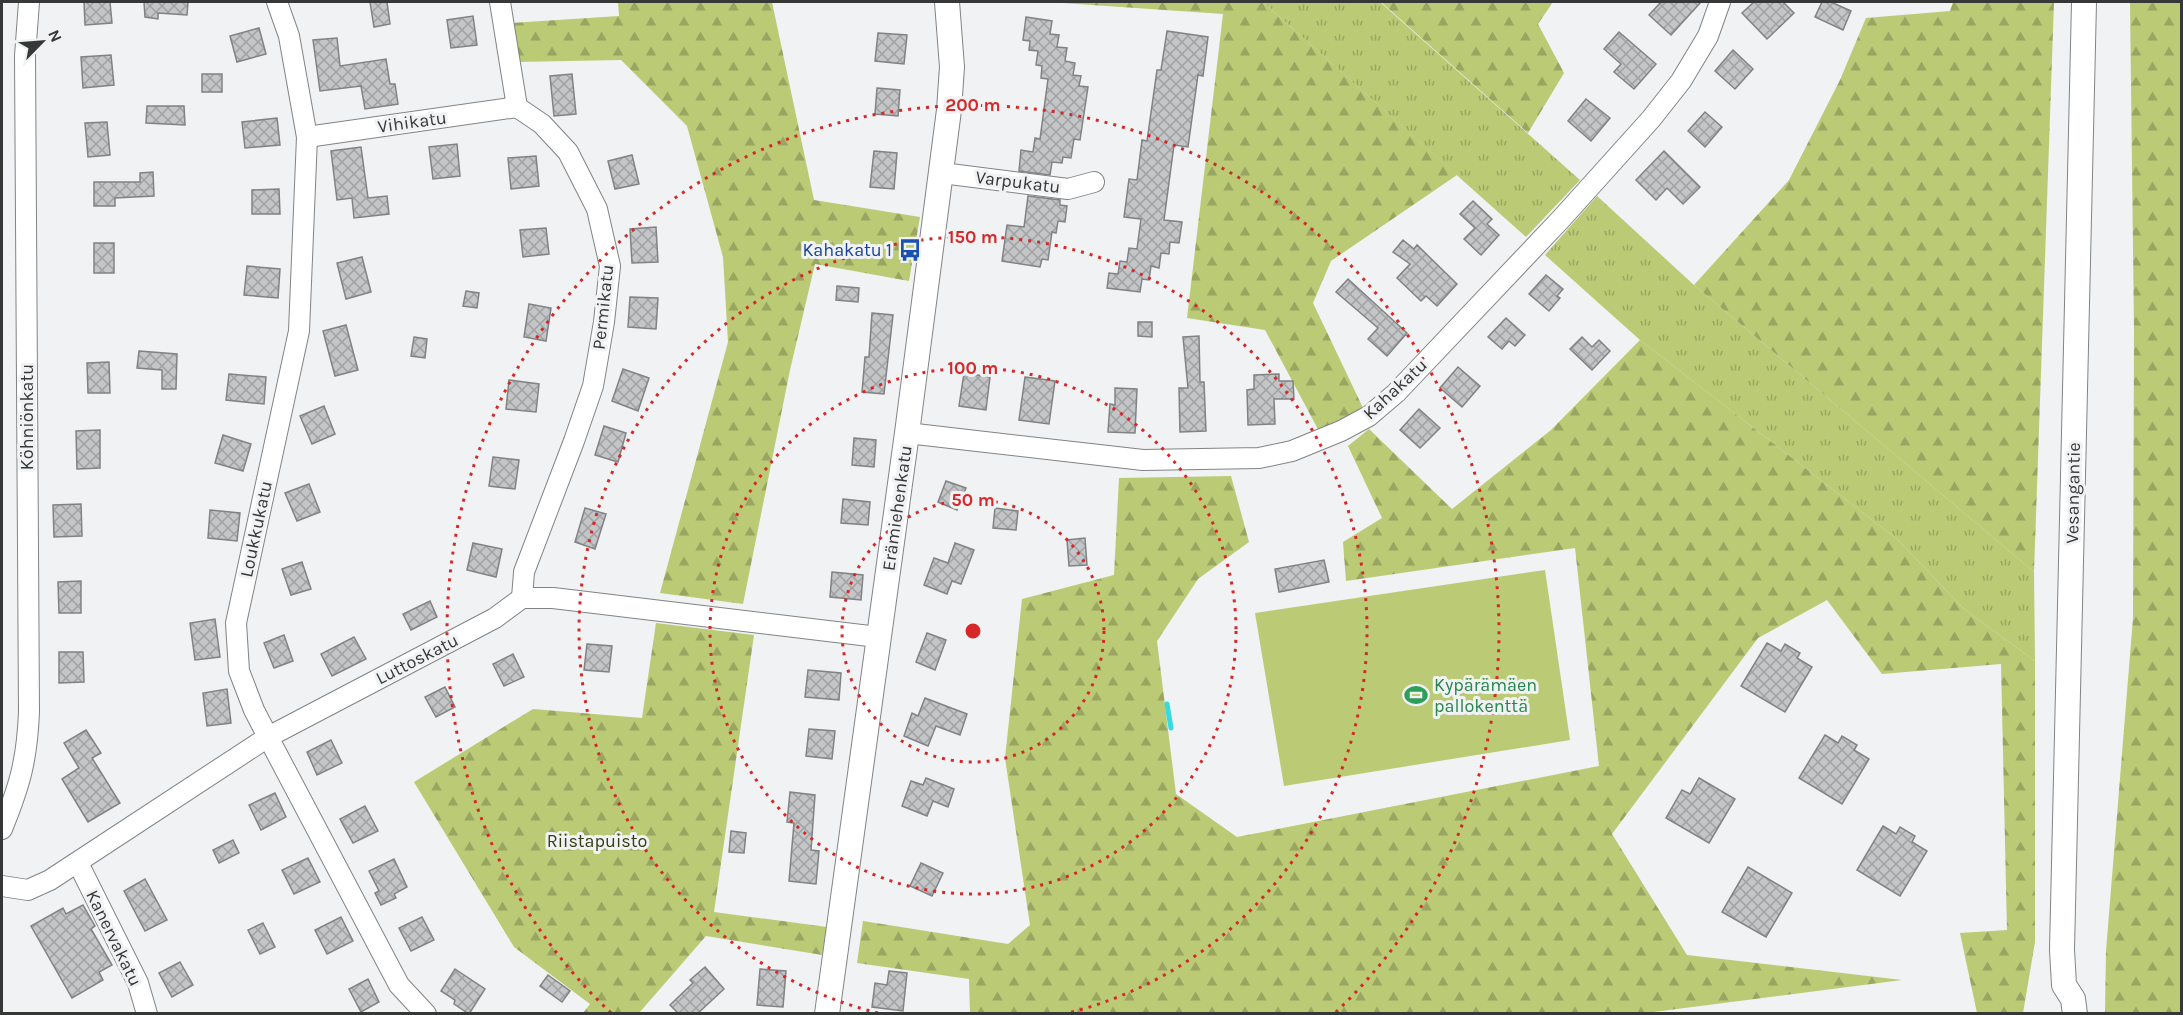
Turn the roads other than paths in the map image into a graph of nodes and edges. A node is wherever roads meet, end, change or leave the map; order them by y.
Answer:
1 (29, 2) edge
2 (277, 2) edge
3 (500, 2) edge
4 (947, 2) edge
5 (1720, 2) edge
6 (2084, 2) edge
7 (517, 107) junction
8 (307, 137) junction
9 (942, 172) junction
10 (1094, 182) dead end
11 (908, 433) junction
12 (522, 598) junction
13 (878, 637) junction
14 (268, 737) junction
15 (2, 829) edge
16 (78, 863) junction
17 (2, 886) edge
18 (2064, 985) junction
19 (147, 1014) edge
20 (426, 1014) edge
21 (827, 1014) edge
22 (2058, 1014) edge
23 (2075, 1014) edge

1 - 15 street, Köhniönkatu
2 - 8 street, Loukkukatu
3 - 7 street
4 - 9 street, Erämiehenkatu
5 - 11 street, Kahakatu
6 - 18 street, Vesangantie
7 - 8 street, Vihikatu
7 - 12 street, Permikatu
8 - 14 street, Loukkukatu
9 - 10 street, Varpukatu
9 - 11 street, Erämiehenkatu
11 - 13 street, Erämiehenkatu
12 - 13 street
12 - 14 street, Luttoskatu
13 - 21 street, Erämiehenkatu
14 - 16 street, Luttoskatu
14 - 20 street, Loukkukatu
16 - 17 street, Luttoskatu
16 - 19 street, Kanervakatu
18 - 22 street, Vesangantie
18 - 23 street, Vesangantie

